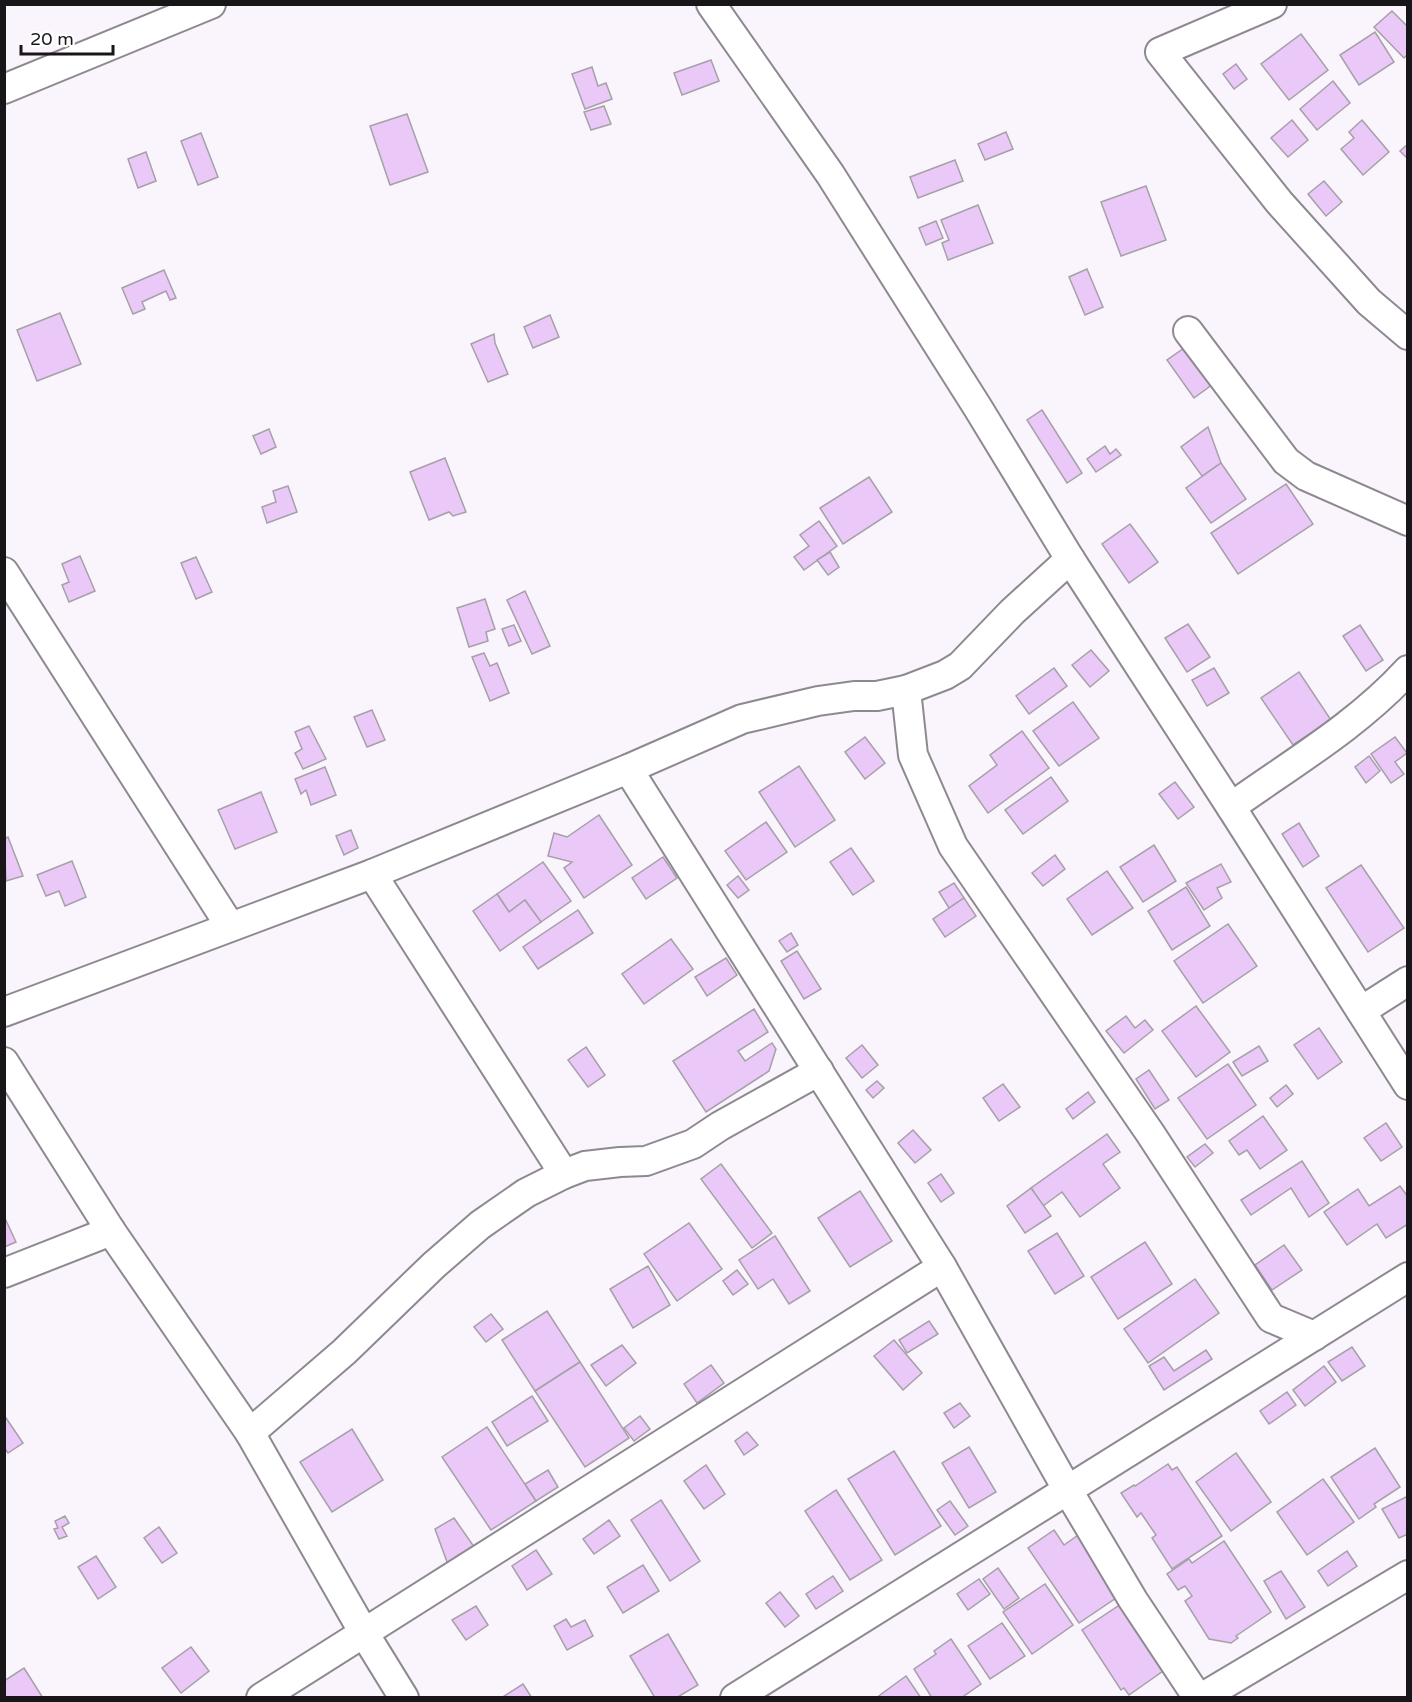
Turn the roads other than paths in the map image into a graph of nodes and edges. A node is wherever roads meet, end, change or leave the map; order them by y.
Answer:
1 (211, 4) edge
2 (711, 4) edge
3 (1272, 4) edge
4 (4, 89) edge
5 (1188, 331) dead end
6 (1407, 335) edge
7 (1407, 521) edge
8 (1070, 559) junction
9 (4, 572) edge
10 (1407, 669) edge
11 (906, 690) junction
12 (628, 768) junction
13 (1231, 807) junction
14 (372, 874) junction
15 (230, 926) junction
16 (1407, 981) edge
17 (1361, 1011) junction
18 (4, 1012) edge
19 (4, 1062) edge
20 (819, 1071) junction
21 (1407, 1085) edge
22 (564, 1174) junction
23 (111, 1231) junction
24 (942, 1266) junction
25 (4, 1273) edge
26 (1407, 1277) edge
27 (1314, 1336) junction
28 (249, 1432) junction
29 (1067, 1489) junction
30 (1407, 1575) edge
31 (363, 1633) junction
32 (261, 1698) edge
33 (404, 1698) edge
34 (735, 1698) edge
35 (1199, 1698) edge

1 - 4 street
2 - 8 street
3 - 6 street
5 - 7 street
8 - 11 street
8 - 13 street
9 - 15 street
10 - 13 street
11 - 12 street
11 - 27 street
12 - 14 street
12 - 20 street
13 - 17 street
14 - 15 street
14 - 22 street
15 - 18 street
16 - 17 street
17 - 21 street
19 - 23 street
20 - 22 street
20 - 24 street
22 - 28 street
23 - 25 street
23 - 28 street
24 - 29 street
24 - 31 street
26 - 27 street
27 - 29 street
28 - 31 street
29 - 34 street
29 - 35 street
30 - 35 street
31 - 32 street
31 - 33 street

